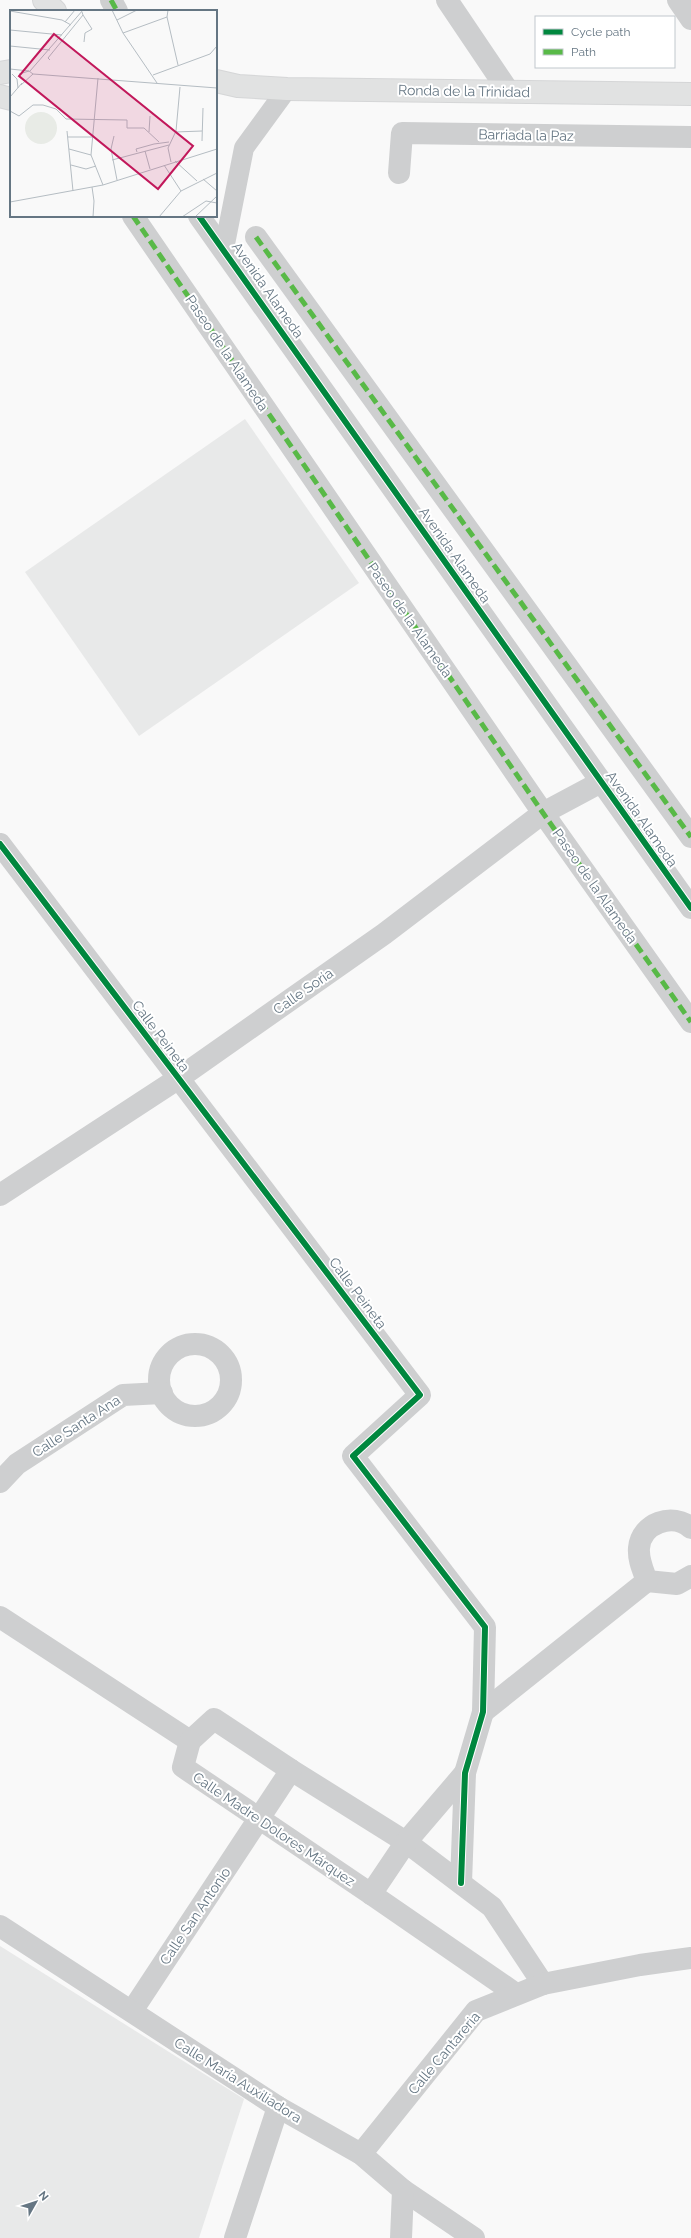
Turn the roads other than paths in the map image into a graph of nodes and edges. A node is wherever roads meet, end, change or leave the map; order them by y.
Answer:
1 (34, 0) edge
2 (44, 0) edge
3 (111, 0) edge
4 (447, 0) edge
5 (678, 0) edge
6 (39, 10) edge
7 (54, 10) edge
8 (116, 10) edge
9 (691, 19) edge
10 (10, 72) edge
11 (0, 73) edge
12 (217, 81) edge
13 (238, 86) junction
14 (287, 89) junction
15 (509, 92) junction
16 (217, 94) edge
17 (691, 94) edge
18 (0, 96) edge
19 (10, 99) edge
20 (691, 137) edge
21 (399, 173) dead end
22 (134, 217) edge
23 (200, 217) edge
24 (256, 238) dead end
25 (224, 249) junction
26 (601, 782) junction
27 (543, 813) junction
28 (691, 837) edge
29 (0, 844) edge
30 (691, 908) edge
31 (691, 1022) edge
32 (179, 1078) junction
33 (0, 1195) edge
34 (162, 1393) dead end
35 (0, 1482) edge
36 (691, 1528) edge
37 (691, 1576) edge
38 (647, 1581) junction
39 (0, 1617) edge
40 (483, 1712) junction
41 (190, 1741) junction
42 (291, 1770) junction
43 (465, 1773) junction
44 (259, 1820) junction
45 (406, 1842) junction
46 (461, 1883) junction
47 (371, 1894) junction
48 (0, 1926) edge
49 (691, 1958) edge
50 (543, 1984) junction
51 (516, 1994) junction
52 (132, 2012) junction
53 (278, 2107) junction
54 (361, 2154) junction
55 (404, 2190) junction
56 (235, 2238) edge
57 (401, 2238) edge
58 (474, 2238) edge

1 - 6 main road
2 - 7 main road
3 - 8 street
4 - 15 street
5 - 9 street
10 - 11 main road
12 - 13 main road, Ronda de la Trinidad
13 - 14 main road, Ronda de la Trinidad
13 - 16 main road, Ronda de la Trinidad
14 - 15 main road, Ronda de la Trinidad
14 - 25 lane
15 - 17 main road, Ronda de la Trinidad
18 - 19 main road
20 - 21 street, Barriada la Paz
22 - 27 street, Paseo de la Alameda
23 - 25 street, Avenida Alameda
24 - 28 street
25 - 26 street, Avenida Alameda
26 - 27 street, Calle Soria
26 - 30 street, Avenida Alameda
27 - 31 street, Paseo de la Alameda
27 - 32 street, Calle Soria
29 - 32 street, Calle Peineta
32 - 33 street, Calle Soria
32 - 40 street, Calle Peineta
34 - 35 street, Calle Santa Ana
36 - 38 street
37 - 38 street
38 - 40 street
39 - 41 street
40 - 43 street, Calle Peineta
41 - 42 street
41 - 44 street, Calle Madre Dolores Márquez
42 - 44 street, Calle San Antonio
42 - 45 street
43 - 45 street
43 - 46 street
44 - 47 street, Calle Madre Dolores Márquez
44 - 52 street, Calle San Antonio
45 - 46 street
45 - 47 street
46 - 50 street
47 - 51 street, Calle Madre Dolores Márquez
48 - 52 street, Calle María Auxiliadora
49 - 50 street, Calle Cantareria
50 - 51 street, Calle Cantareria
51 - 54 street, Calle Cantareria
52 - 53 street, Calle María Auxiliadora
53 - 54 street, Calle María Auxiliadora
53 - 56 street
54 - 55 street, Calle María Auxiliadora
55 - 57 street
55 - 58 street, Calle María Auxiliadora

